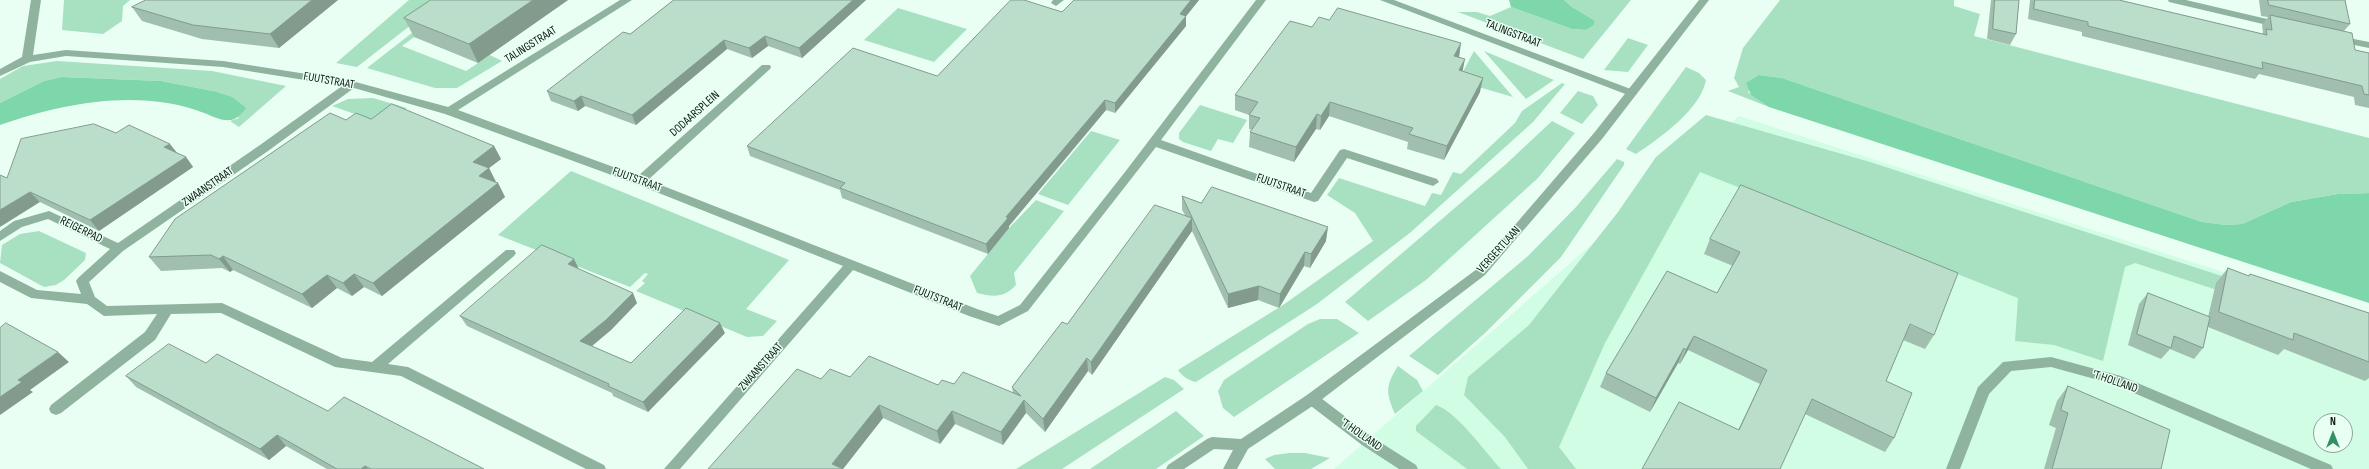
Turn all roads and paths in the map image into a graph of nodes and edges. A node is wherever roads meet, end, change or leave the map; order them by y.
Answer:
1 (36, 0) edge
2 (627, 0) edge
3 (1261, 0) edge
4 (1385, 0) edge
5 (1704, 0) edge
6 (2173, 0) edge
7 (2291, 28) edge
8 (2329, 36) edge
9 (2369, 45) edge
10 (27, 59) junction
11 (766, 67) dead end
12 (0, 73) edge
13 (352, 84) junction
14 (1632, 93) junction
15 (449, 112) junction
16 (1154, 142) junction
17 (640, 181) junction
18 (1432, 182) dead end
19 (0, 237) edge
20 (119, 248) junction
21 (510, 253) dead end
22 (851, 265) junction
23 (0, 276) edge
24 (90, 300) junction
25 (167, 310) junction
26 (374, 368) junction
27 (1312, 399) junction
28 (56, 409) dead end
29 (1243, 445) junction
30 (599, 469) edge
31 (671, 469) edge
32 (1173, 469) edge
33 (1230, 469) edge
34 (1411, 469) edge
35 (1953, 469) edge
36 (2326, 469) edge

1 - 10 street
2 - 15 street, TALINGSTRAAT
3 - 16 street, FUUTSTRAAT
4 - 14 street, TALINGSTRAAT
5 - 14 street, VERGERTLAAN
6 - 7 street
8 - 9 street
10 - 12 street, FUUTSTRAAT
10 - 13 street, FUUTSTRAAT
11 - 17 street, DODAARSPLEIN
13 - 15 street, FUUTSTRAAT
13 - 20 street, ZWAANSTRAAT
14 - 27 street, VERGERTLAAN
15 - 17 street, FUUTSTRAAT
16 - 18 street, FUUTSTRAAT
16 - 22 street, FUUTSTRAAT
17 - 22 street, FUUTSTRAAT
19 - 20 street, REIGERPAD
20 - 24 street, ZWAANSTRAAT
21 - 26 street
22 - 31 street, ZWAANSTRAAT
23 - 24 street
24 - 25 street
25 - 26 street
25 - 28 street
26 - 30 street
27 - 29 street, VERGERTLAAN
27 - 34 street, 'T HOLLAND
29 - 32 street
29 - 33 street, VERGERTLAAN
35 - 36 street, 'T HOLLAND

